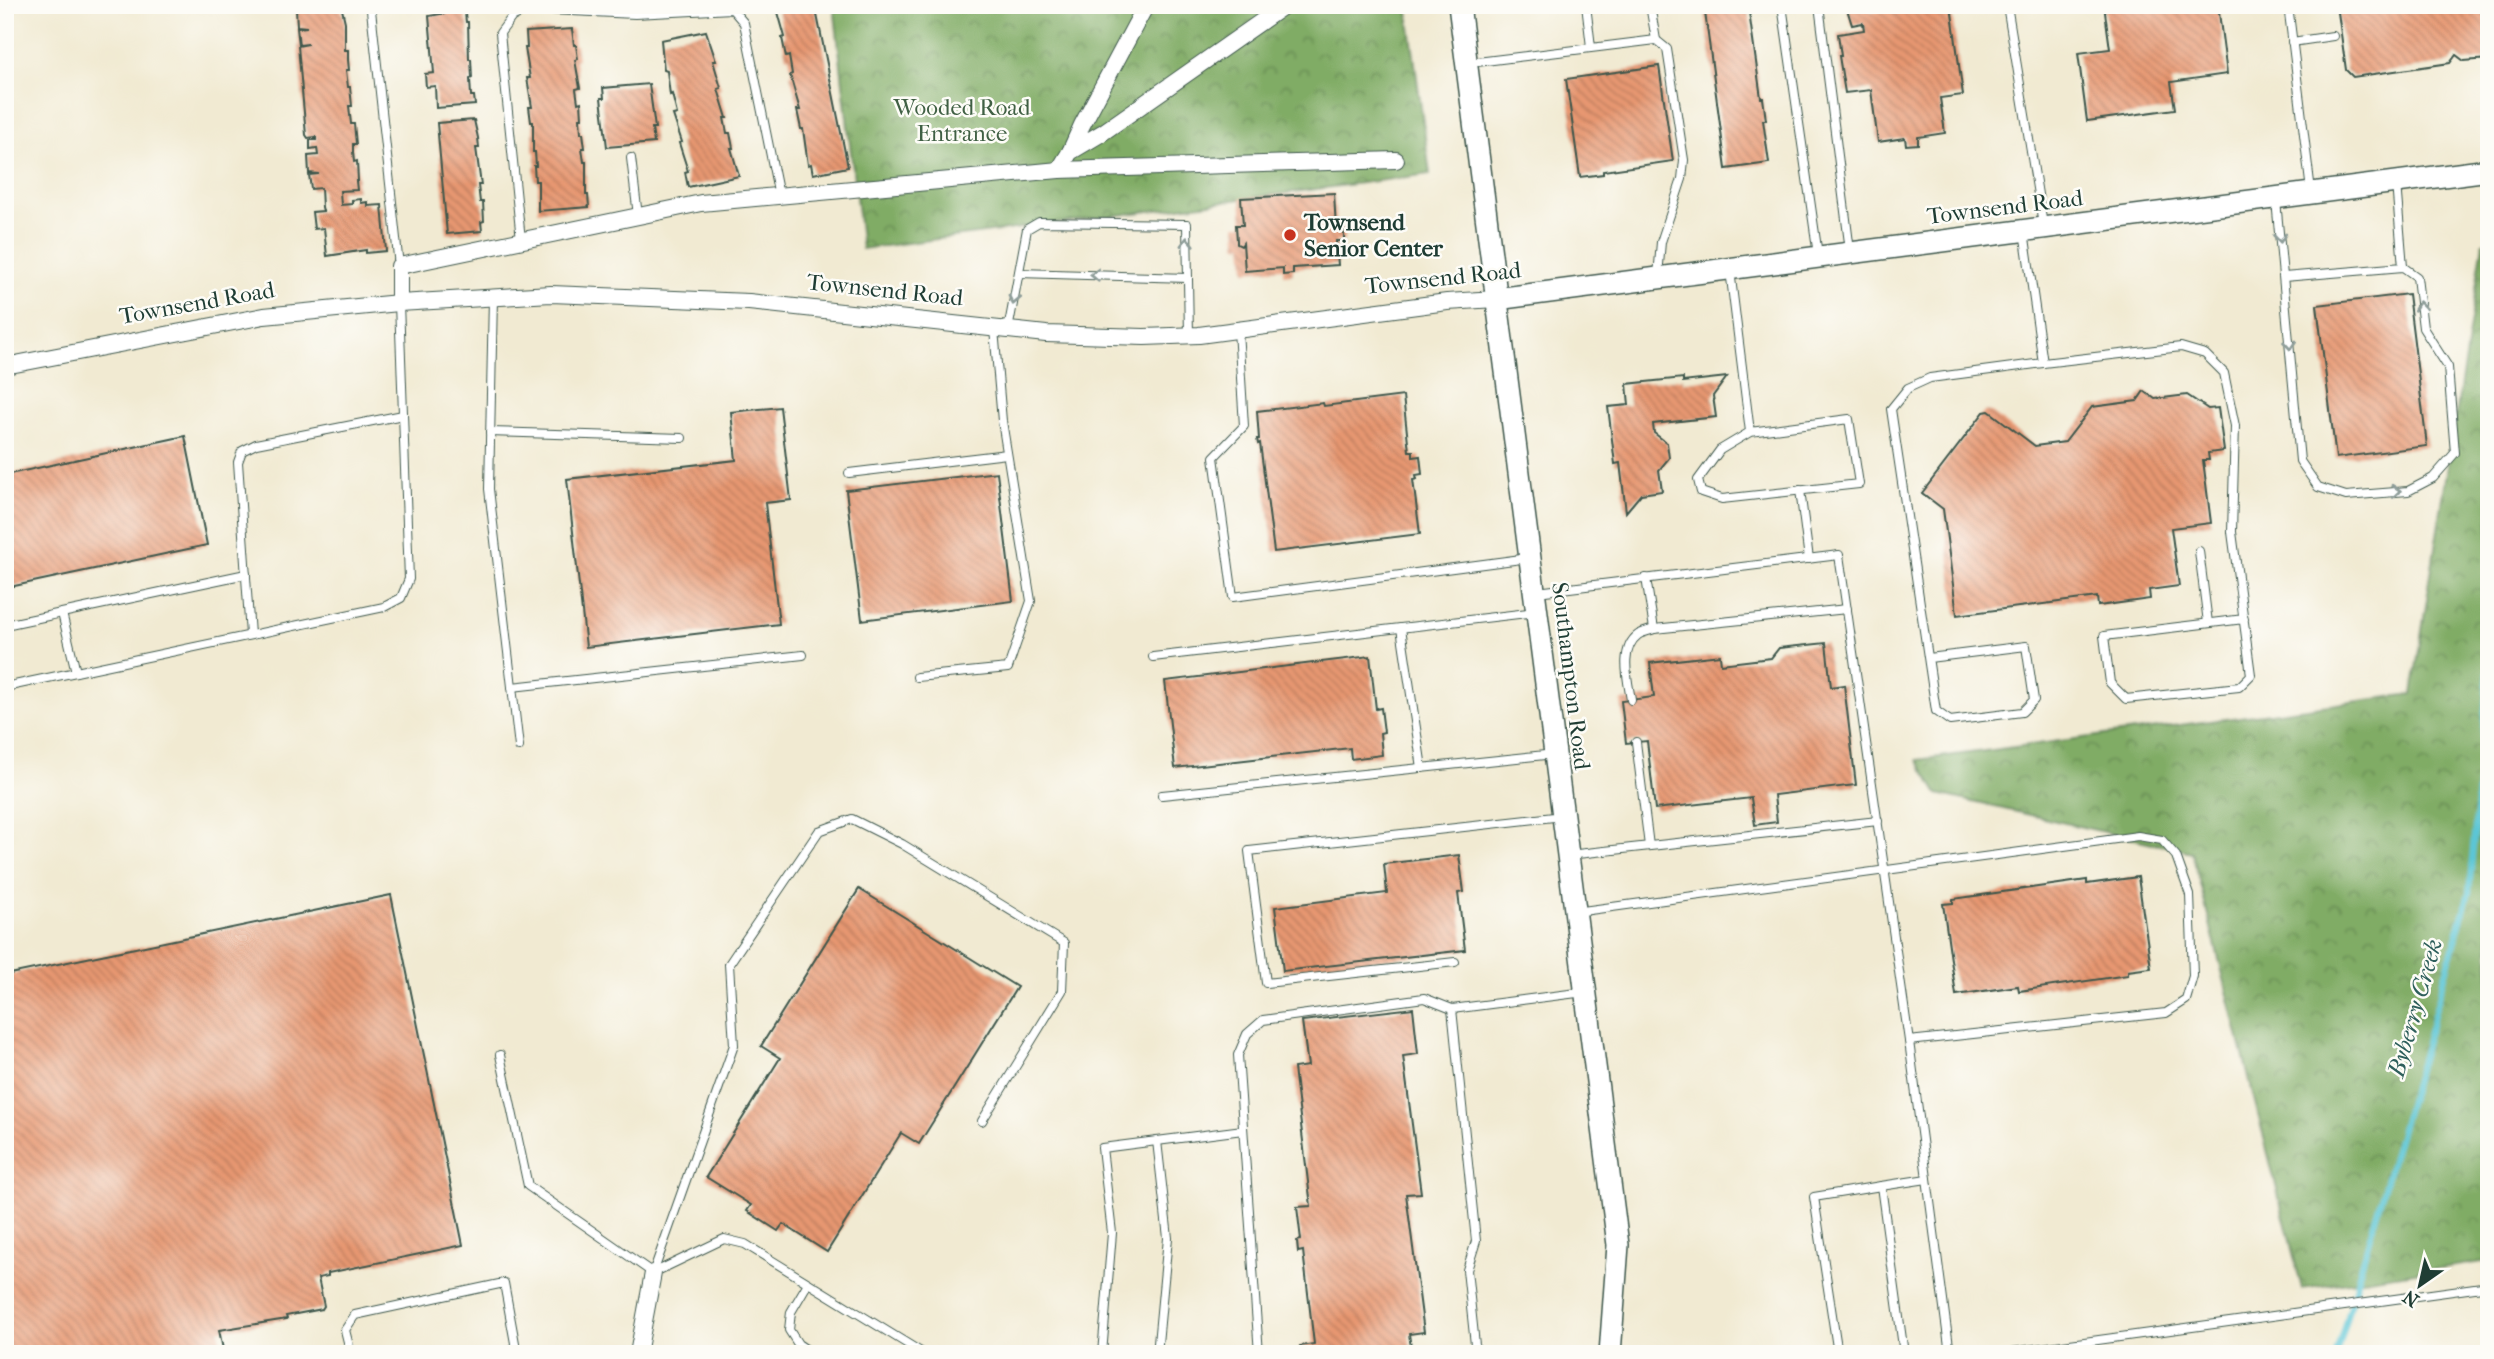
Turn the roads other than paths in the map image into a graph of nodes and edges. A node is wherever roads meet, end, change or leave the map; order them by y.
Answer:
1 (1146, 5) edge
2 (1285, 5) edge
3 (1459, 5) edge
4 (1586, 5) edge
5 (1650, 5) edge
6 (1782, 5) edge
7 (1819, 5) edge
8 (2021, 5) edge
9 (2288, 5) edge
10 (2007, 6) edge
11 (371, 10) dead end
12 (2333, 36) dead end
13 (1656, 40) junction
14 (2292, 42) junction
15 (1591, 47) junction
16 (1468, 63) junction
17 (1070, 152) junction
18 (631, 158) dead end
19 (1396, 160) dead end
20 (1059, 170) junction
21 (2489, 170) edge
22 (2396, 183) junction
23 (2311, 194) junction
24 (779, 195) junction
25 (2276, 199) junction
26 (638, 216) junction
27 (2034, 230) junction
28 (521, 240) junction
29 (1850, 254) junction
30 (1818, 258) junction
31 (399, 266) junction
32 (2403, 267) junction
33 (1730, 270) junction
34 (1019, 272) junction
35 (2284, 277) junction
36 (1188, 278) junction
37 (1658, 279) junction
38 (493, 298) junction
39 (1496, 299) junction
40 (399, 303) junction
41 (1001, 329) junction
42 (1238, 330) junction
43 (1189, 335) junction
44 (2043, 363) junction
45 (5, 366) edge
46 (403, 415) junction
47 (490, 432) junction
48 (1750, 432) junction
49 (682, 438) dead end
50 (1007, 454) junction
51 (849, 473) dead end
52 (1800, 490) junction
53 (2199, 551) dead end
54 (1529, 558) junction
55 (1810, 559) junction
56 (246, 574) junction
57 (1646, 578) junction
58 (1535, 602) junction
59 (1847, 609) junction
60 (62, 613) junction
61 (2244, 619) junction
62 (2208, 623) junction
63 (5, 625) edge
64 (1401, 628) junction
65 (1654, 629) junction
66 (250, 635) junction
67 (803, 655) dead end
68 (1153, 657) dead end
69 (1929, 658) junction
70 (76, 672) junction
71 (917, 677) dead end
72 (5, 687) edge
73 (512, 687) junction
74 (1631, 700) dead end
75 (1636, 742) dead end
76 (519, 747) dead end
77 (1555, 754) junction
78 (1422, 768) junction
79 (1162, 795) dead end
80 (1563, 816) junction
81 (1878, 821) junction
82 (1649, 846) junction
83 (1568, 855) junction
84 (1885, 870) junction
85 (1575, 912) junction
86 (1455, 962) dead end
87 (1585, 992) junction
88 (1452, 1009) junction
89 (1909, 1041) junction
90 (500, 1055) dead end
91 (982, 1121) dead end
92 (1243, 1130) junction
93 (1157, 1141) junction
94 (1927, 1179) junction
95 (1881, 1186) junction
96 (653, 1273) junction
97 (808, 1283) junction
98 (2489, 1286) edge
99 (351, 1354) edge
100 (517, 1354) edge
101 (638, 1354) edge
102 (813, 1354) edge
103 (924, 1354) edge
104 (1102, 1354) edge
105 (1157, 1354) edge
106 (1259, 1354) edge
107 (1476, 1354) edge
108 (1610, 1354) edge
109 (1838, 1354) edge
110 (1904, 1354) edge
111 (1950, 1354) edge
112 (1997, 1354) edge

1 - 17 street
2 - 17 street
3 - 16 street, Southampton Road
4 - 15 lane
5 - 13 lane
6 - 30 lane
7 - 29 lane
8 - 10 lane
9 - 14 lane
10 - 27 lane
11 - 31 lane
12 - 14 lane
13 - 15 lane
13 - 37 lane
14 - 23 lane
15 - 16 lane
16 - 39 street, Southampton Road
17 - 20 street
18 - 26 lane
19 - 20 street
20 - 24 street
21 - 22 street, Townsend Road
22 - 23 street, Townsend Road
22 - 32 lane
23 - 25 street, Townsend Road
24 - 26 street
24 - 28 lane
25 - 27 street, Townsend Road
25 -> 35 lane
26 - 28 street
27 - 29 street, Townsend Road
27 - 44 lane
28 - 31 street
29 - 30 street, Townsend Road
30 - 33 street, Townsend Road
31 - 40 street
32 - 35 lane
35 -> 32 lane
33 - 37 street, Townsend Road
33 - 48 lane
36 -> 34 lane
36 -> 34 lane
34 -> 41 lane
36 - 43 lane
37 - 39 street, Townsend Road
38 - 40 street, Townsend Road
38 - 41 street, Townsend Road
38 - 47 lane
39 - 42 street, Townsend Road
39 - 54 street, Southampton Road
40 - 45 street, Townsend Road
40 - 46 lane
41 - 43 street, Townsend Road
41 - 50 lane
42 - 43 street, Townsend Road
42 - 54 lane
44 - 61 lane
44 - 69 lane
46 - 56 lane
46 - 66 lane
47 - 49 lane
47 - 73 lane
48 - 52 lane
48 - 52 lane
50 - 51 lane
50 - 71 lane
52 - 55 lane
53 - 62 lane
54 - 58 street, Southampton Road
55 - 57 lane
55 - 59 lane
56 - 60 lane
56 - 66 lane
57 - 58 lane
57 - 65 lane
58 - 64 lane
58 - 77 street, Southampton Road
59 - 65 lane
59 - 81 lane
60 - 63 lane
60 - 70 lane
61 - 62 lane
61 - 62 lane
64 - 68 lane
64 - 78 lane
65 - 74 lane
66 - 70 lane
67 - 73 lane
69 - 69 lane
70 - 72 lane
73 - 76 lane
75 - 82 lane
77 - 78 lane
77 - 80 street, Southampton Road
78 - 79 lane
80 - 83 street, Southampton Road
80 - 86 lane
81 - 82 lane
81 - 84 lane
82 - 83 lane
83 - 85 street, Southampton Road
84 - 85 lane
84 - 89 lane
84 - 89 lane
85 - 87 street, Southampton Road
87 - 88 lane
87 - 108 street, Southampton Road
88 - 92 lane
88 - 107 lane
89 - 94 lane
90 - 96 lane
91 - 96 lane
92 - 93 lane
92 - 106 lane
93 - 104 lane
93 - 105 lane
94 - 95 lane
94 - 111 lane
95 - 109 lane
95 - 110 lane
96 - 97 lane
96 - 101 street
97 - 102 lane
97 - 103 lane
98 - 112 lane
99 - 100 lane

